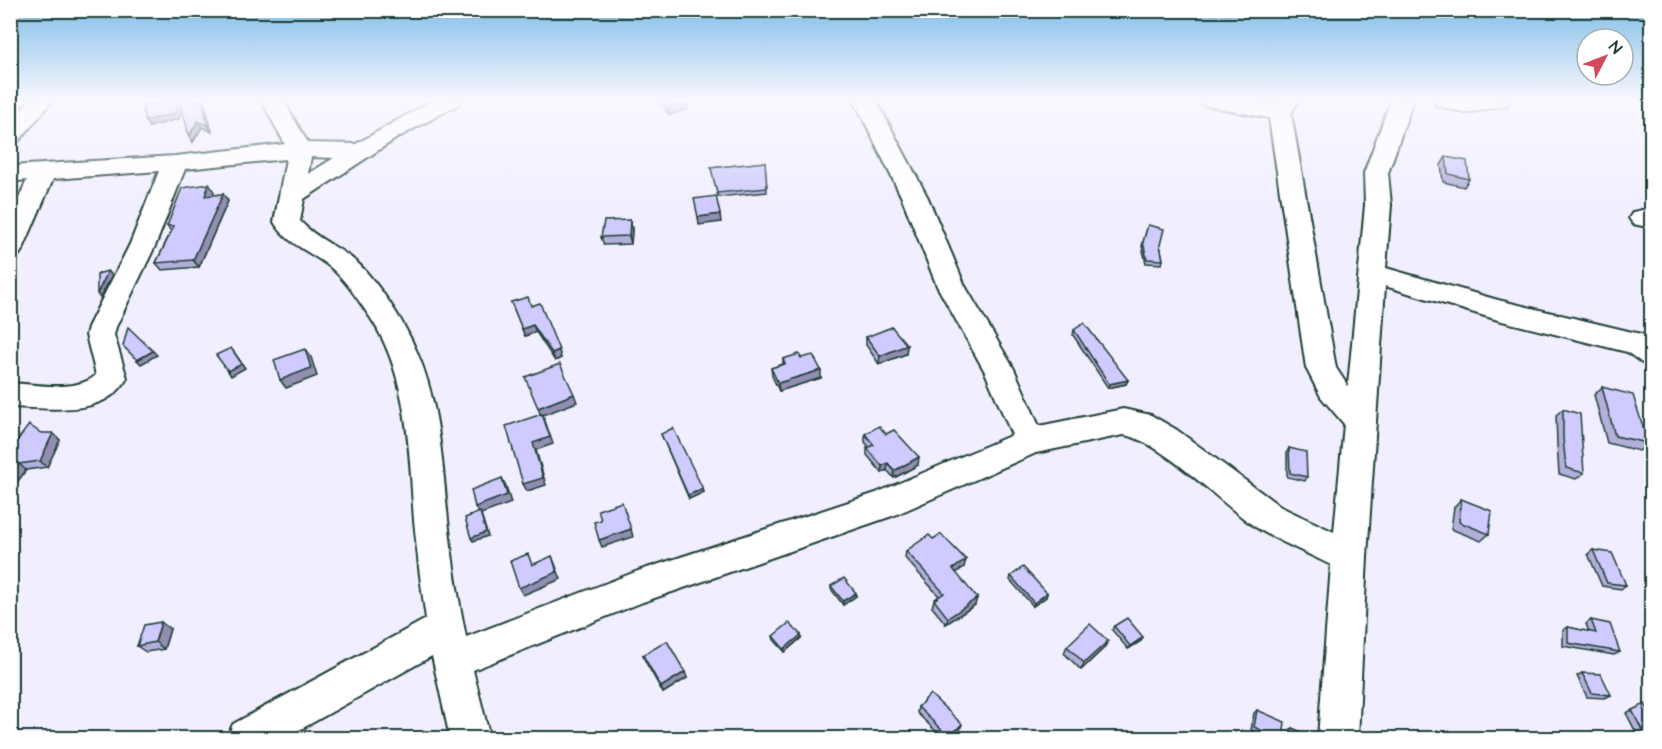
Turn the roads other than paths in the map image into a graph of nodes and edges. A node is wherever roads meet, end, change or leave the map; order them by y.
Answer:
1 (292, 135) edge
2 (386, 135) edge
3 (883, 135) edge
4 (1288, 135) edge
5 (1390, 135) edge
6 (300, 150) junction
7 (364, 151) junction
8 (175, 163) junction
9 (43, 173) junction
10 (10, 174) edge
11 (292, 195) junction
12 (10, 249) edge
13 (1372, 273) junction
14 (1652, 355) edge
15 (10, 395) edge
16 (1360, 420) junction
17 (1030, 441) junction
18 (1349, 557) junction
19 (449, 644) junction
20 (247, 738) edge
21 (470, 738) edge
22 (1338, 738) edge

1 - 6 street
2 - 7 street
3 - 17 street
4 - 16 street
5 - 13 street
6 - 7 street
6 - 8 street
6 - 11 street
7 - 11 street
8 - 9 street
8 - 15 street
9 - 10 street
9 - 12 street
11 - 19 street
13 - 14 street
13 - 16 street
16 - 18 street
17 - 18 street
17 - 19 street
18 - 22 street
19 - 20 street
19 - 21 street

